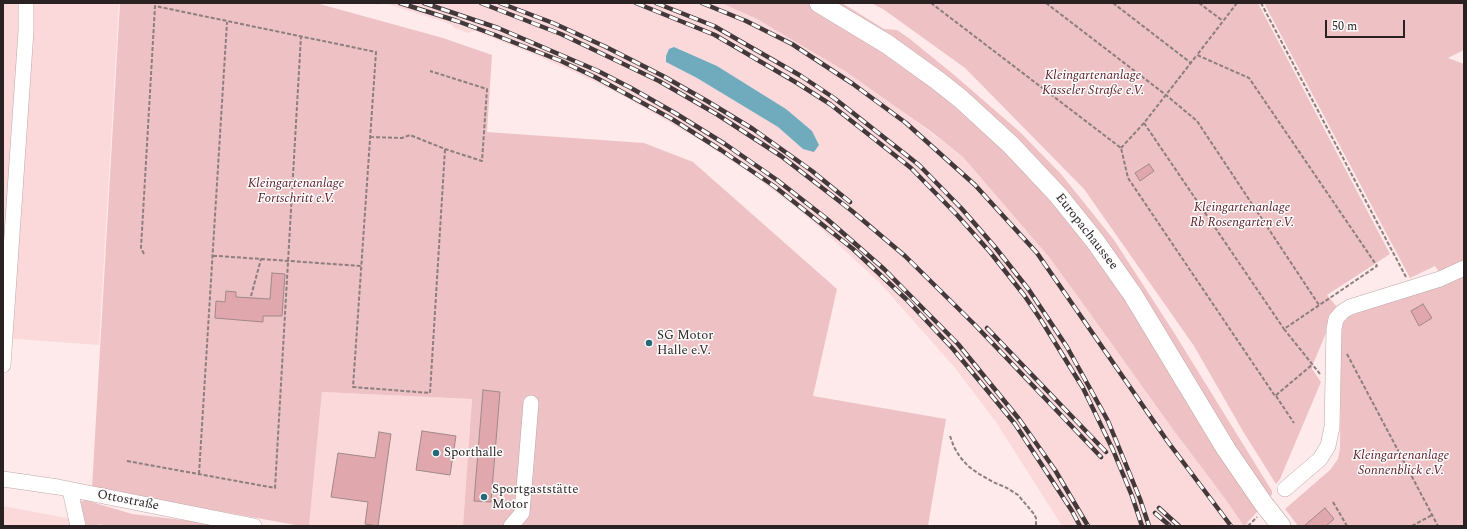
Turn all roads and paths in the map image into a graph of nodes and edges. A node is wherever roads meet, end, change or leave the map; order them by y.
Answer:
1 (26, 3) edge
2 (819, 3) edge
3 (930, 3) edge
4 (939, 3) edge
5 (1046, 3) edge
6 (1113, 3) edge
7 (1199, 3) edge
8 (1237, 3) edge
9 (1261, 3) edge
10 (936, 7) junction
11 (228, 22) junction
12 (1223, 22) junction
13 (301, 36) junction
14 (1197, 55) junction
15 (1191, 63) junction
16 (430, 71) dead end
17 (1166, 95) junction
18 (1144, 123) junction
19 (370, 137) junction
20 (1122, 148) junction
21 (445, 149) junction
22 (144, 254) dead end
23 (214, 256) junction
24 (261, 259) junction
25 (288, 261) junction
26 (362, 266) junction
27 (1464, 268) edge
28 (1412, 288) junction
29 (251, 296) dead end
30 (1319, 305) junction
31 (5, 325) edge
32 (1284, 329) junction
33 (1333, 339) junction
34 (3, 365) edge
35 (1276, 396) junction
36 (531, 403) dead end
37 (1294, 423) dead end
38 (950, 436) dead end
39 (127, 461) dead end
40 (199, 474) junction
41 (3, 479) edge
42 (1285, 489) dead end
43 (70, 490) junction
44 (1333, 502) dead end
45 (1432, 515) junction
46 (78, 526) edge
47 (254, 526) edge
48 (511, 526) edge
49 (1036, 526) edge
50 (1281, 526) edge
51 (1347, 526) edge
52 (1412, 526) edge
53 (1438, 526) edge

1 - 31 street
2 - 50 main road, Europachaussee
3 - 10 path
4 - 10 path
5 - 17 path
6 - 15 path
7 - 12 path
8 - 12 path
9 - 28 path
10 - 20 path
11 - 13 path
11 - 22 path
11 - 23 path
12 - 14 path
13 - 19 path
13 - 25 path
14 - 15 path
14 - 30 path
15 - 17 path
16 - 21 path
17 - 18 path
17 - 30 path
18 - 20 path
18 - 32 path
19 - 21 path
19 - 26 path
20 - 35 path
21 - 26 path
23 - 24 path
23 - 40 path
24 - 25 path
24 - 29 path
25 - 26 path
25 - 40 path
27 - 28 street
28 - 33 street
30 - 32 path
31 - 34 street
32 - 35 path
33 - 42 street
33 - 45 path
35 - 37 path
36 - 48 street
38 - 49 path
39 - 40 path
41 - 43 street, Ottostraße
43 - 46 street
43 - 47 street, Ottostraße
44 - 51 path
45 - 52 path
45 - 53 path

